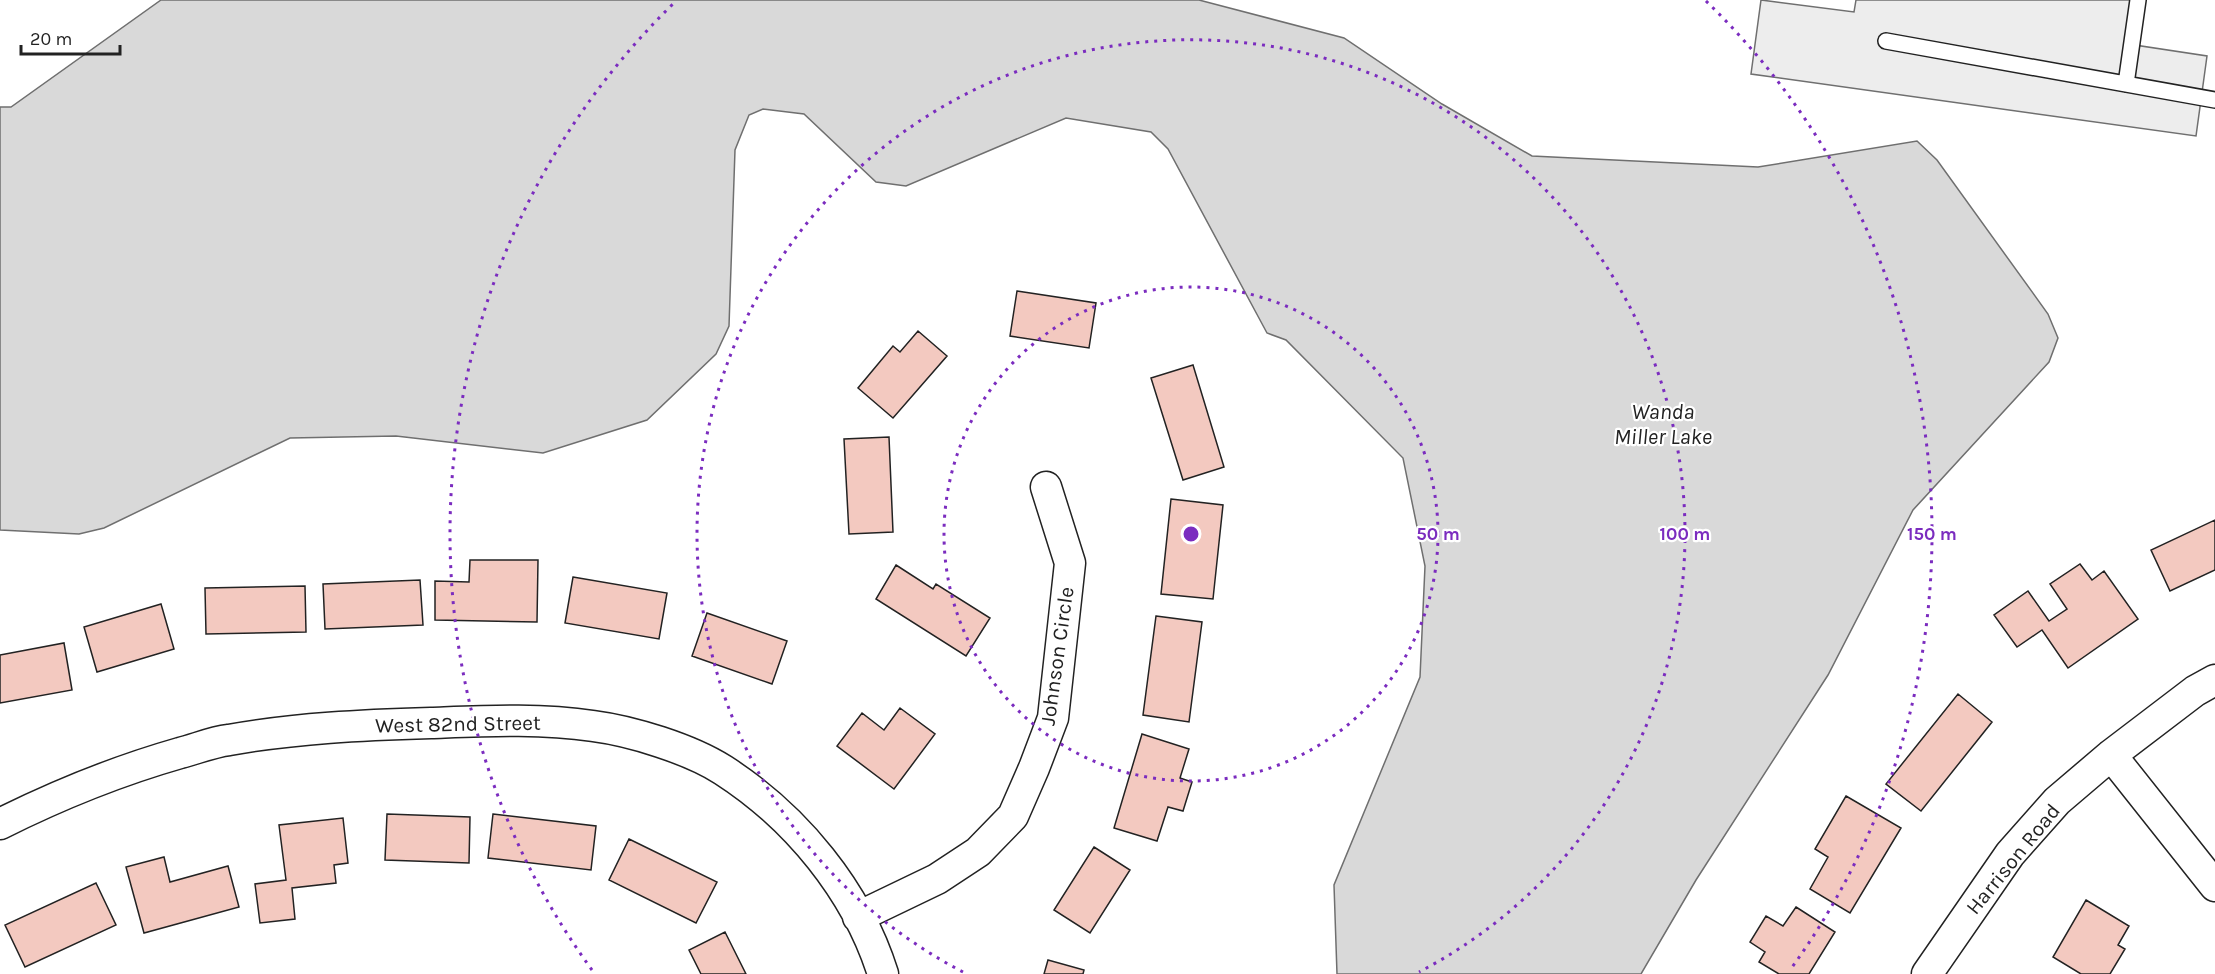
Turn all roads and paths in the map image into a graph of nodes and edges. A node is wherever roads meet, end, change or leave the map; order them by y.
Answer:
1 (2138, 0) edge
2 (1886, 41) dead end
3 (2126, 84) junction
4 (2215, 100) edge
5 (1046, 486) dead end
6 (2215, 680) edge
7 (2111, 755) junction
8 (0, 824) edge
9 (2215, 886) edge
10 (858, 917) junction
11 (883, 974) edge
12 (1927, 974) edge

1 - 3 lane
2 - 3 lane
3 - 4 lane
5 - 10 street, Johnson Circle
6 - 7 street
7 - 9 street
7 - 12 street, Harrison Road
8 - 10 street, West 82nd Street
10 - 11 street, West 82nd Street

